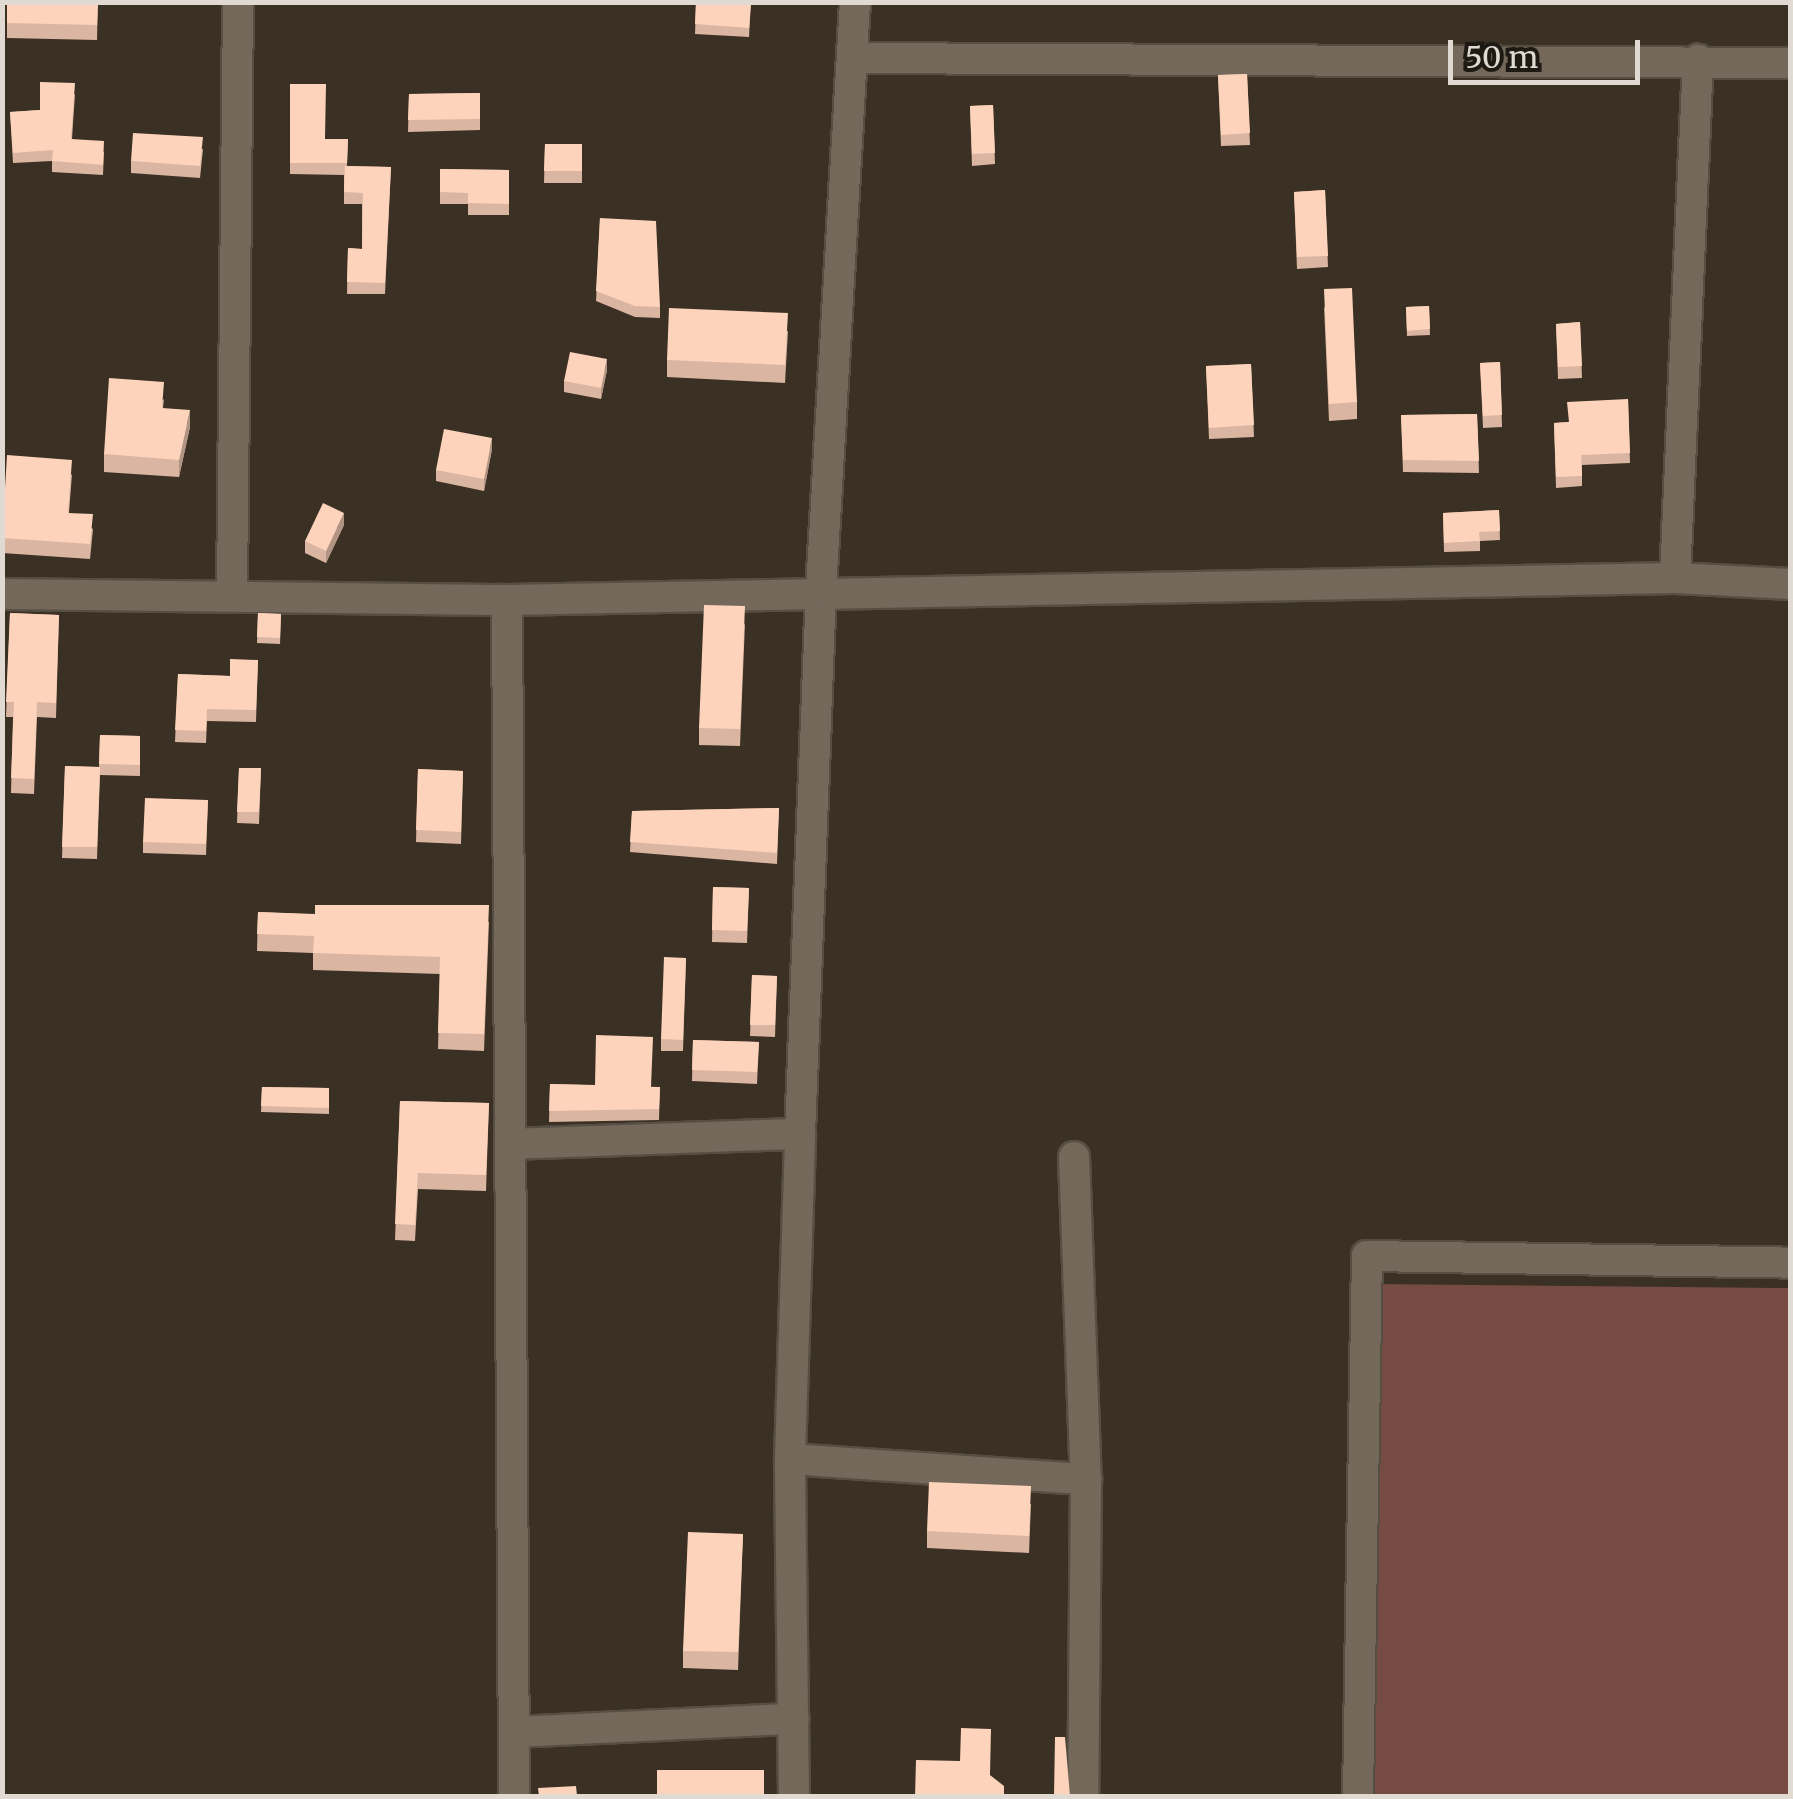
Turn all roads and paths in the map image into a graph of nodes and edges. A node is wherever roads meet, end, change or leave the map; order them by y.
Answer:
1 (238, 2) edge
2 (855, 2) edge
3 (852, 58) junction
4 (1698, 60) junction
5 (1790, 63) edge
6 (1675, 578) junction
7 (1790, 584) edge
8 (821, 590) junction
9 (232, 593) junction
10 (2, 594) edge
11 (508, 600) junction
12 (800, 1134) junction
13 (510, 1144) junction
14 (1074, 1157) dead end
15 (1790, 1263) edge
16 (790, 1459) junction
17 (1086, 1479) junction
18 (794, 1719) junction
19 (514, 1732) junction
20 (514, 1796) edge
21 (794, 1796) edge
22 (1083, 1796) edge
23 (1358, 1796) edge

1 - 9 street
2 - 3 street
3 - 4 street
3 - 8 street
4 - 5 street
4 - 6 street
6 - 7 street
6 - 8 street
8 - 11 street
8 - 12 street
9 - 10 street
9 - 11 street
11 - 13 street
12 - 13 street
12 - 16 street
13 - 19 street
14 - 17 street
15 - 23 street
16 - 17 street
16 - 18 street
17 - 22 street
18 - 19 street
18 - 21 street
19 - 20 street

